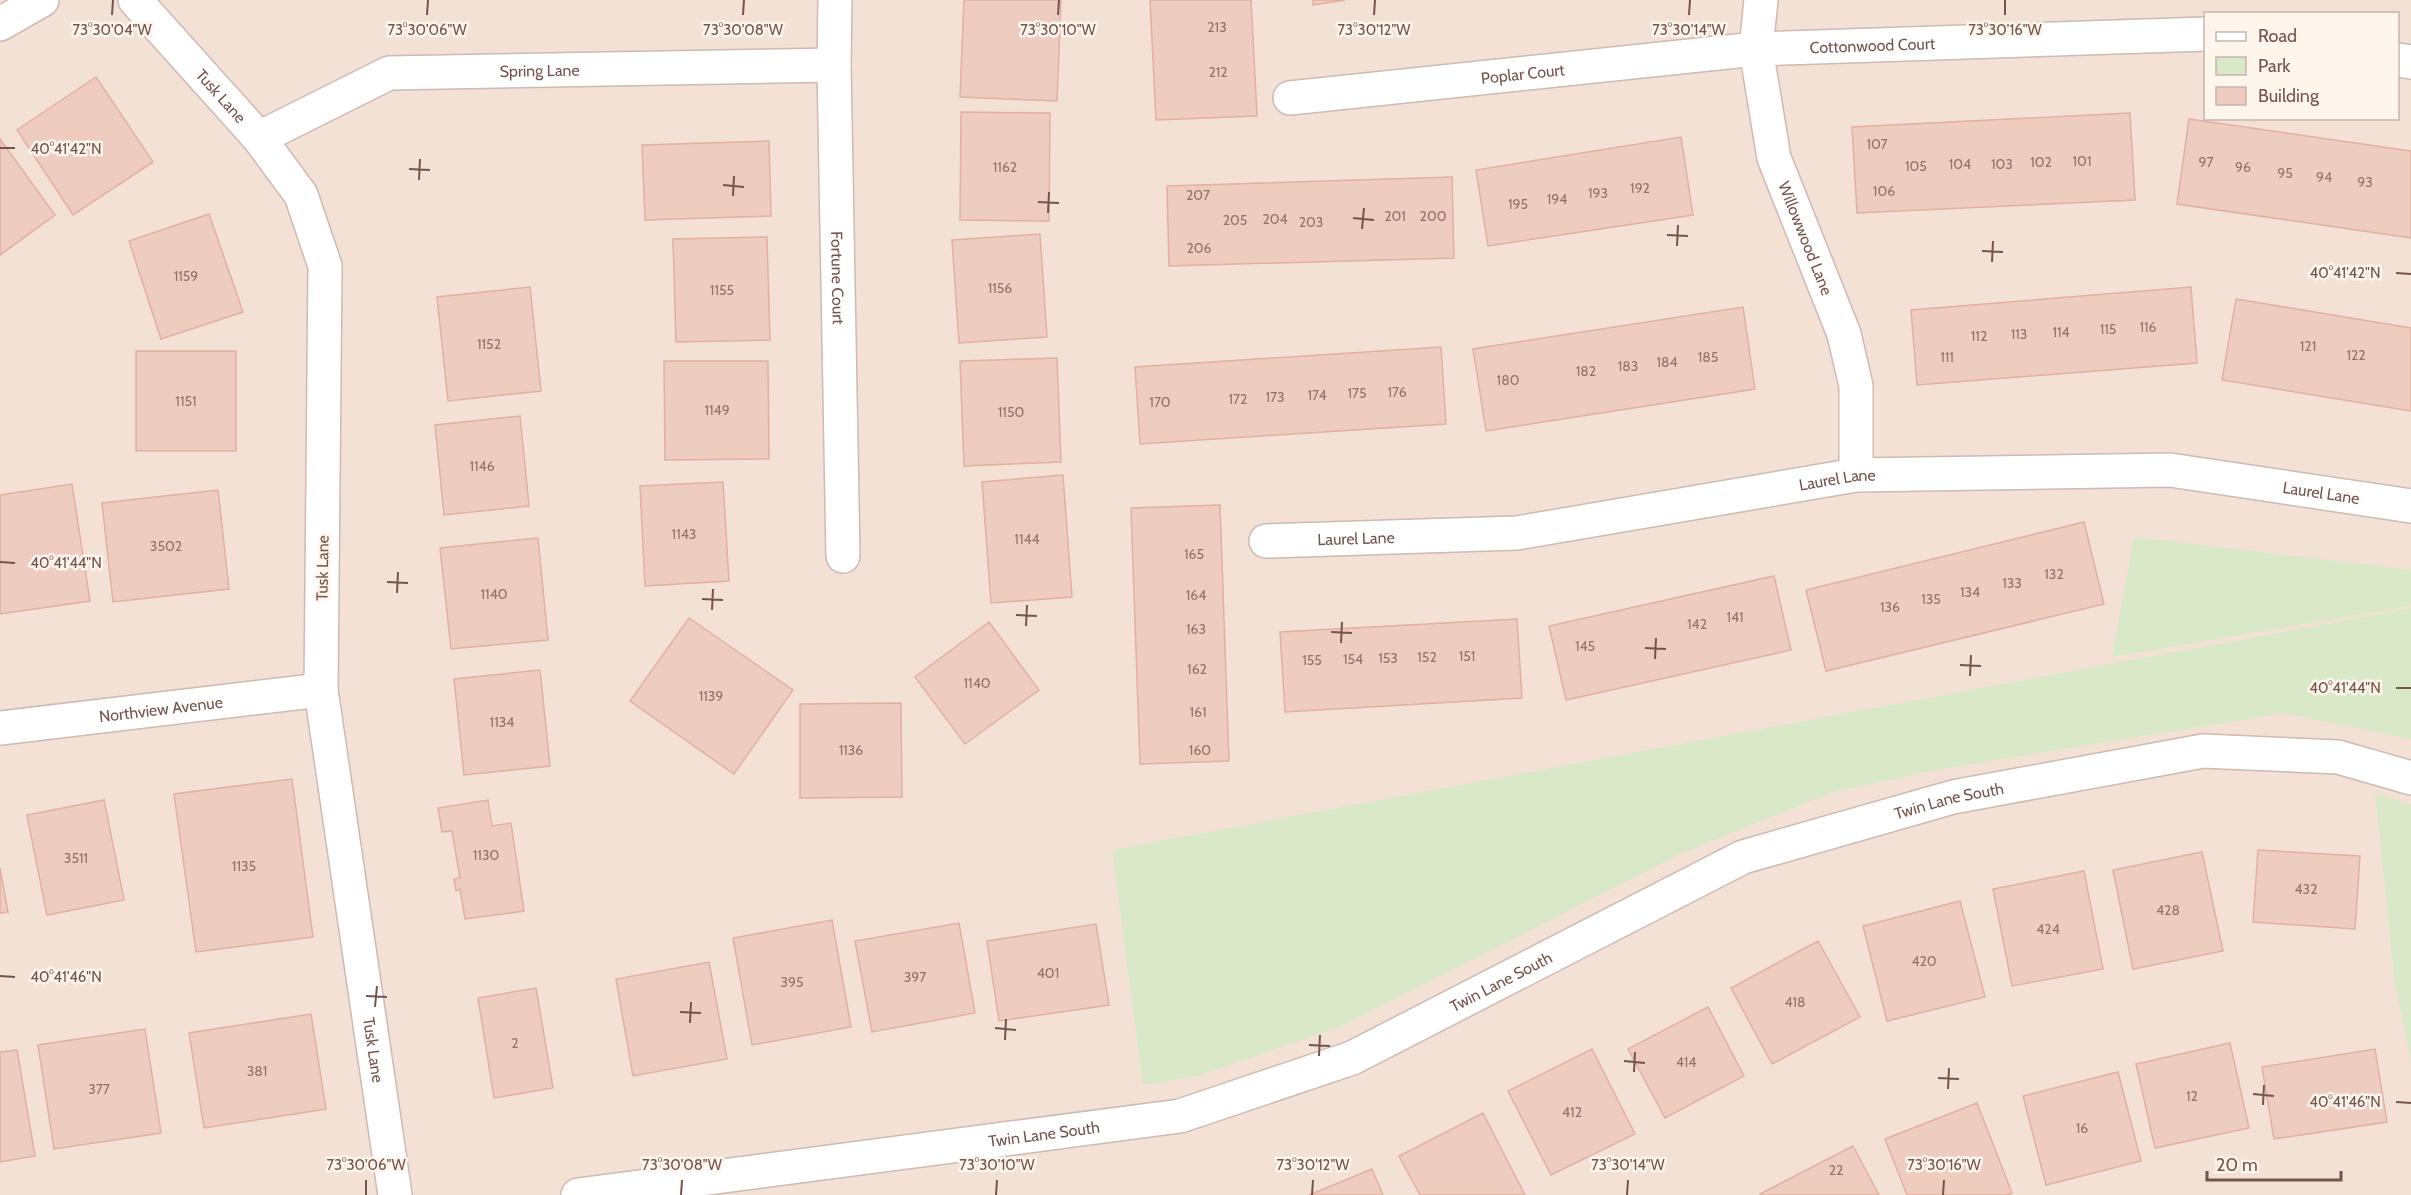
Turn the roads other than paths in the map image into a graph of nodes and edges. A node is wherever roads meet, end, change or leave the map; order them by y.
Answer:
1 (42, 0) edge
2 (135, 0) edge
3 (835, 0) edge
4 (1761, 0) edge
5 (0, 24) edge
6 (2204, 34) edge
7 (1756, 49) junction
8 (834, 65) junction
9 (1290, 98) dead end
10 (259, 138) junction
11 (1856, 475) junction
12 (2411, 506) edge
13 (1266, 541) dead end
14 (843, 556) dead end
15 (321, 690) junction
16 (0, 728) edge
17 (2411, 778) edge
18 (395, 1195) edge
19 (578, 1195) edge

1 - 5 street
2 - 10 street, Tusk Lane
3 - 8 street, Fortune Court
4 - 7 street, Willowwood Lane
6 - 7 street, Cottonwood Court
7 - 9 street, Poplar Court
7 - 11 street, Willowwood Lane
8 - 10 street, Spring Lane
8 - 14 street, Fortune Court
10 - 15 street, Tusk Lane
11 - 12 street, Laurel Lane
11 - 13 street, Laurel Lane
15 - 16 street, Northview Avenue
15 - 18 street, Tusk Lane
17 - 19 street, Twin Lane South

